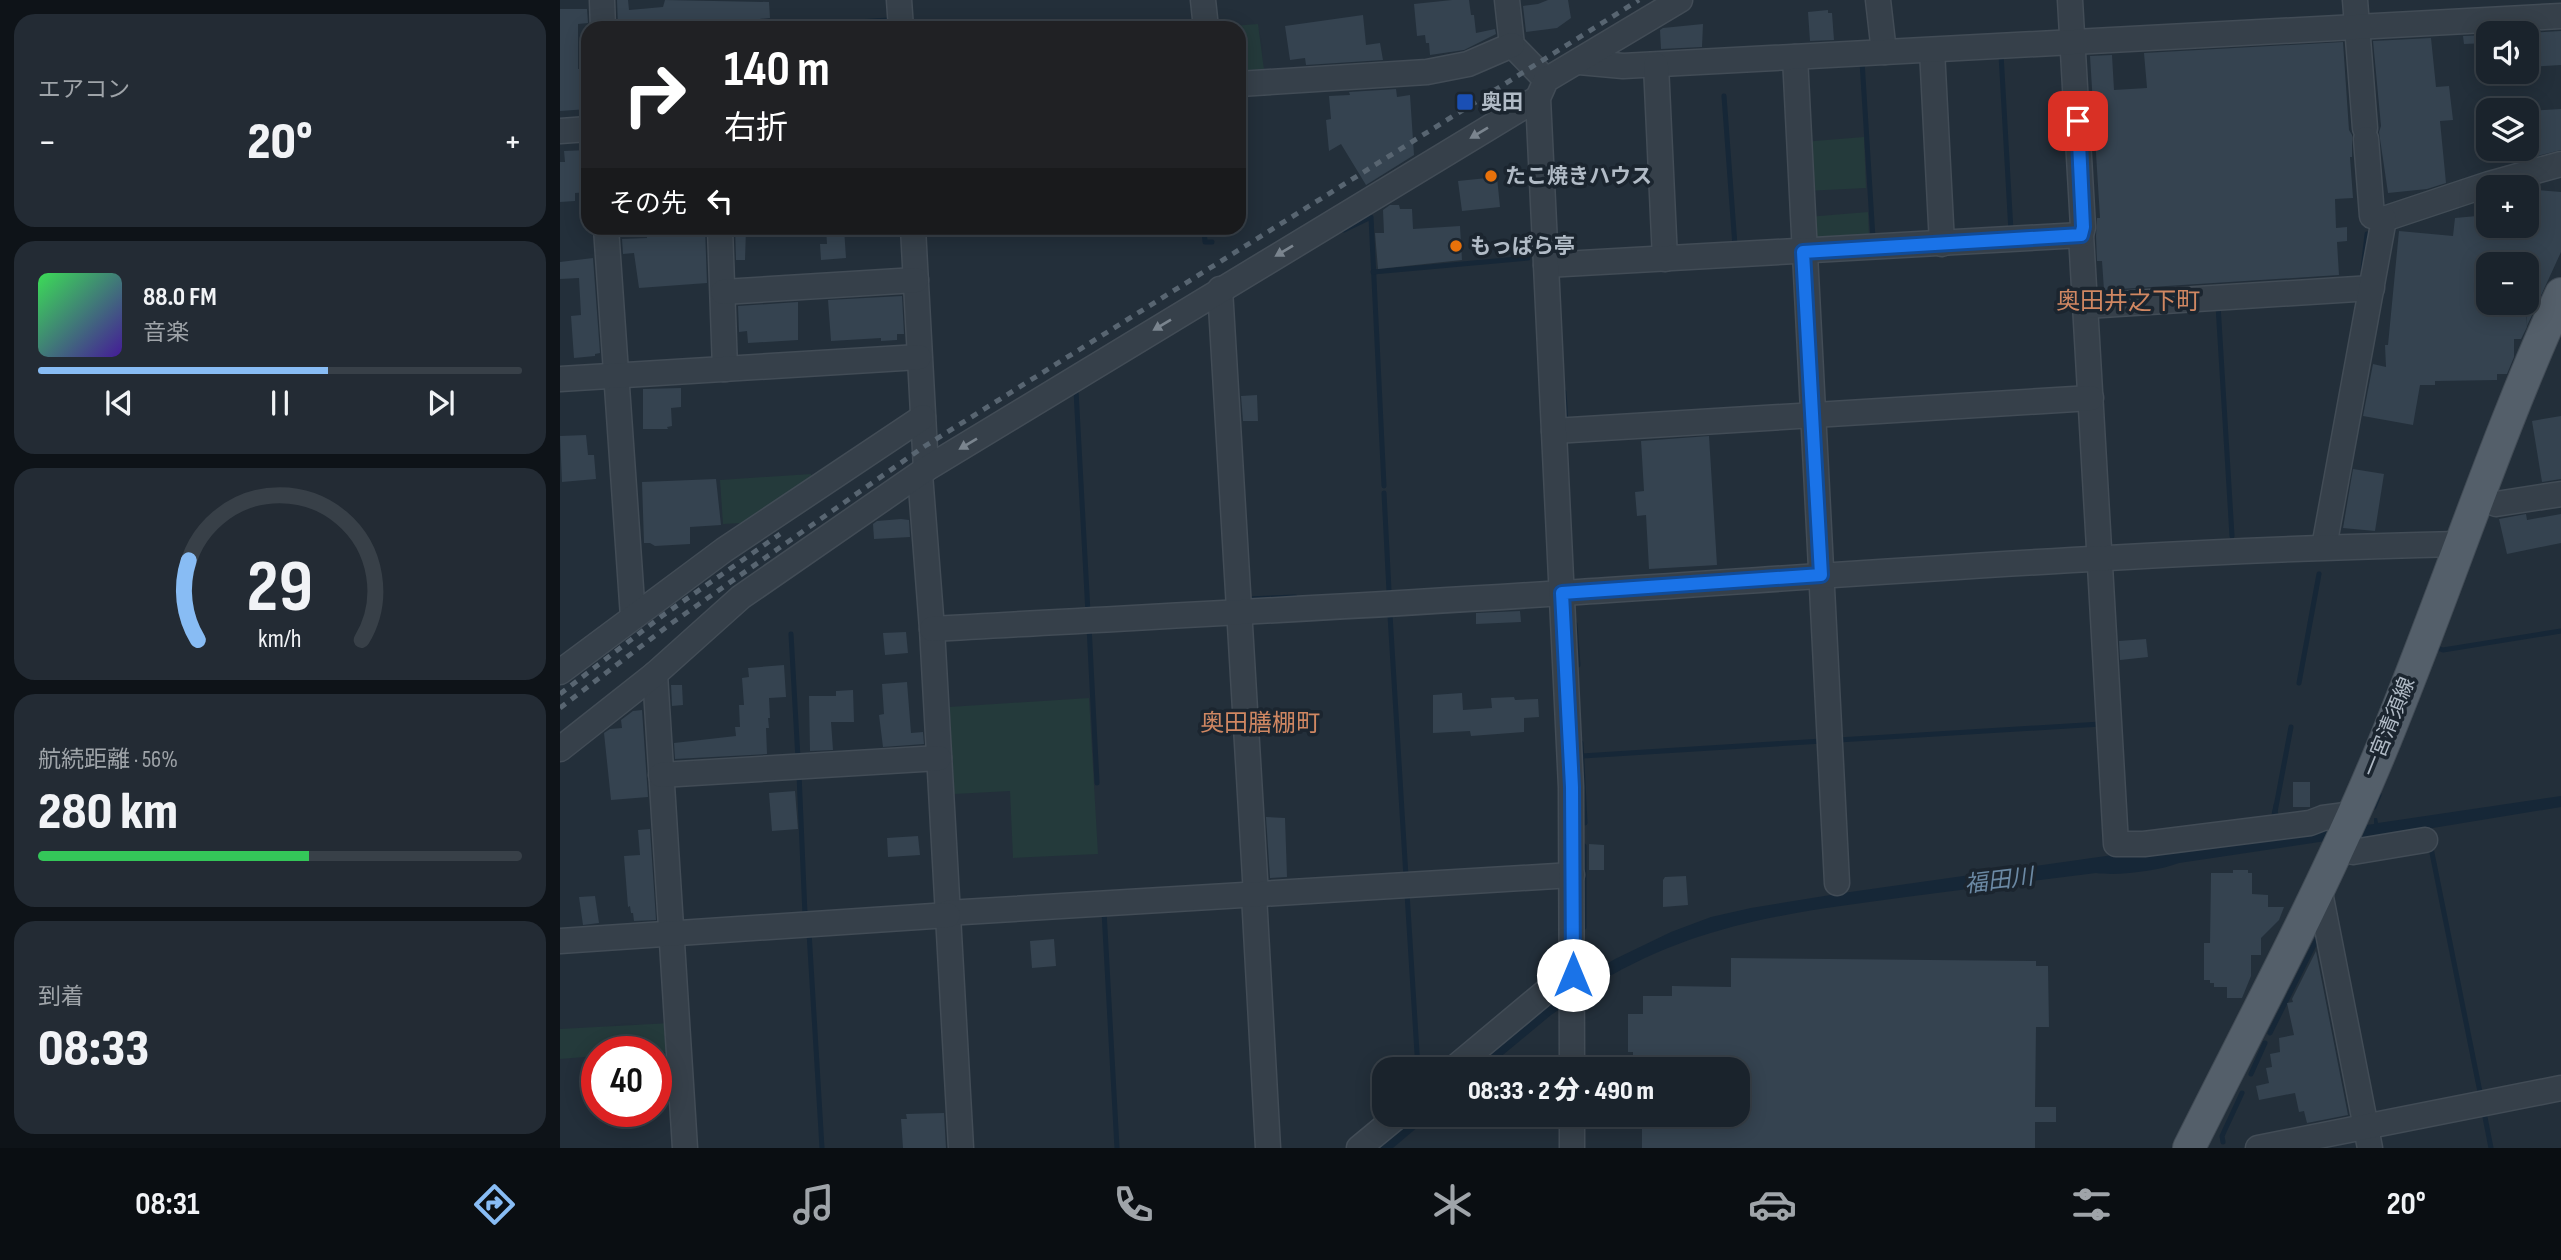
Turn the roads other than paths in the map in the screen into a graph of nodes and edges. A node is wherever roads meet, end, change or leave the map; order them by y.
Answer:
1 (602, 0) edge
2 (899, 0) edge
3 (1203, 0) edge
4 (1507, 0) edge
5 (1680, 0) edge
6 (1878, 0) edge
7 (2070, 0) edge
8 (2355, 0) edge
9 (2561, 16) edge
10 (603, 21) edge
11 (900, 21) edge
12 (1205, 21) edge
13 (2358, 27) junction
14 (2074, 42) junction
15 (1512, 45) junction
16 (1931, 50) junction
17 (1884, 52) junction
18 (1794, 57) junction
19 (1579, 62) junction
20 (1656, 65) junction
21 (1246, 84) edge
22 (1542, 89) junction
23 (581, 130) edge
24 (560, 131) edge
25 (2561, 164) edge
26 (2384, 219) junction
27 (606, 235) edge
28 (720, 235) edge
29 (913, 235) edge
30 (2081, 235) junction
31 (1942, 244) junction
32 (1803, 252) junction
33 (1665, 259) junction
34 (1546, 265) junction
35 (916, 280) junction
36 (2372, 288) junction
37 (1220, 289) junction
38 (723, 292) junction
39 (2561, 294) edge
40 (2086, 306) junction
41 (919, 357) junction
42 (725, 369) junction
43 (616, 376) junction
44 (560, 379) edge
45 (2091, 398) junction
46 (1812, 415) junction
47 (923, 417) junction
48 (1554, 430) junction
49 (923, 472) junction
50 (2561, 494) edge
51 (2480, 496) junction
52 (2460, 544) junction
53 (2324, 547) junction
54 (2099, 559) junction
55 (1821, 575) junction
56 (1562, 593) junction
57 (1239, 612) junction
58 (632, 617) junction
59 (932, 629) junction
60 (560, 672) edge
61 (655, 674) junction
62 (560, 749) edge
63 (939, 758) junction
64 (661, 775) junction
65 (2344, 833) junction
66 (2425, 840) dead end
67 (1572, 875) junction
68 (1837, 883) dead end
69 (2319, 887) junction
70 (1255, 895) junction
71 (947, 914) junction
72 (671, 934) junction
73 (560, 941) edge
74 (1573, 972) junction
75 (1468, 1057) edge
76 (1572, 1057) edge
77 (2561, 1088) edge
78 (1384, 1127) edge
79 (1572, 1127) edge
80 (2368, 1137) edge
81 (685, 1148) edge
82 (961, 1148) edge
83 (1268, 1148) edge
84 (1359, 1148) edge
85 (1572, 1148) edge
86 (2189, 1148) edge
87 (2258, 1148) edge

1 - 10 street
2 - 11 street
3 - 12 street
4 - 15 street
5 - 19 street
6 - 17 street
7 - 14 street
8 - 13 street
9 - 13 street
13 - 14 street
13 - 26 street
14 - 16 street
14 - 30 street
15 - 21 street
15 - 22 street
16 - 17 street
16 - 31 street
17 - 18 street
18 - 20 street
18 - 32 street
19 - 20 street
19 - 22 street
20 - 33 street
22 - 34 street
22 -> 37 street
23 - 24 street
25 - 26 street
26 - 36 street
27 - 43 street
28 - 38 street
29 - 35 street
30 - 31 street
30 - 40 street
31 - 32 street
32 - 33 street
32 - 46 street
33 - 34 street
34 - 48 street
35 - 38 street
35 - 41 street
36 - 40 street
36 - 53 street
37 -> 49 street
37 - 57 street
38 - 42 street
39 - 51 main road, 一宮清須線
40 - 45 street
41 - 42 street
41 - 47 street
42 - 43 street
43 - 44 street
43 - 58 street
45 - 46 street
45 - 54 street
46 - 48 street
46 - 55 street
47 - 49 street
47 - 58 street
48 - 56 street
49 - 59 street
49 - 61 street
50 - 51 street
51 - 52 main road, 一宮清須線
52 - 53 street
52 - 65 main road, 一宮清須線
53 - 54 street
54 - 55 street
54 - 65 street
55 - 56 street
55 - 68 street
56 - 57 street
56 - 67 street
57 - 59 street
57 - 70 street
58 - 60 street
59 - 63 street
61 - 62 street
61 - 64 street
63 - 64 street
63 - 71 street
64 - 72 street
65 - 66 street
65 - 69 main road, 一宮清須線
67 - 70 street
67 - 74 street
69 - 80 street
69 - 86 main road, 一宮清須線
70 - 71 street
70 - 83 street
71 - 72 street
71 - 82 street
72 - 73 street
72 - 81 street
74 - 75 street
74 - 76 street
77 - 80 street
78 - 84 street
79 - 85 street
80 - 87 street

